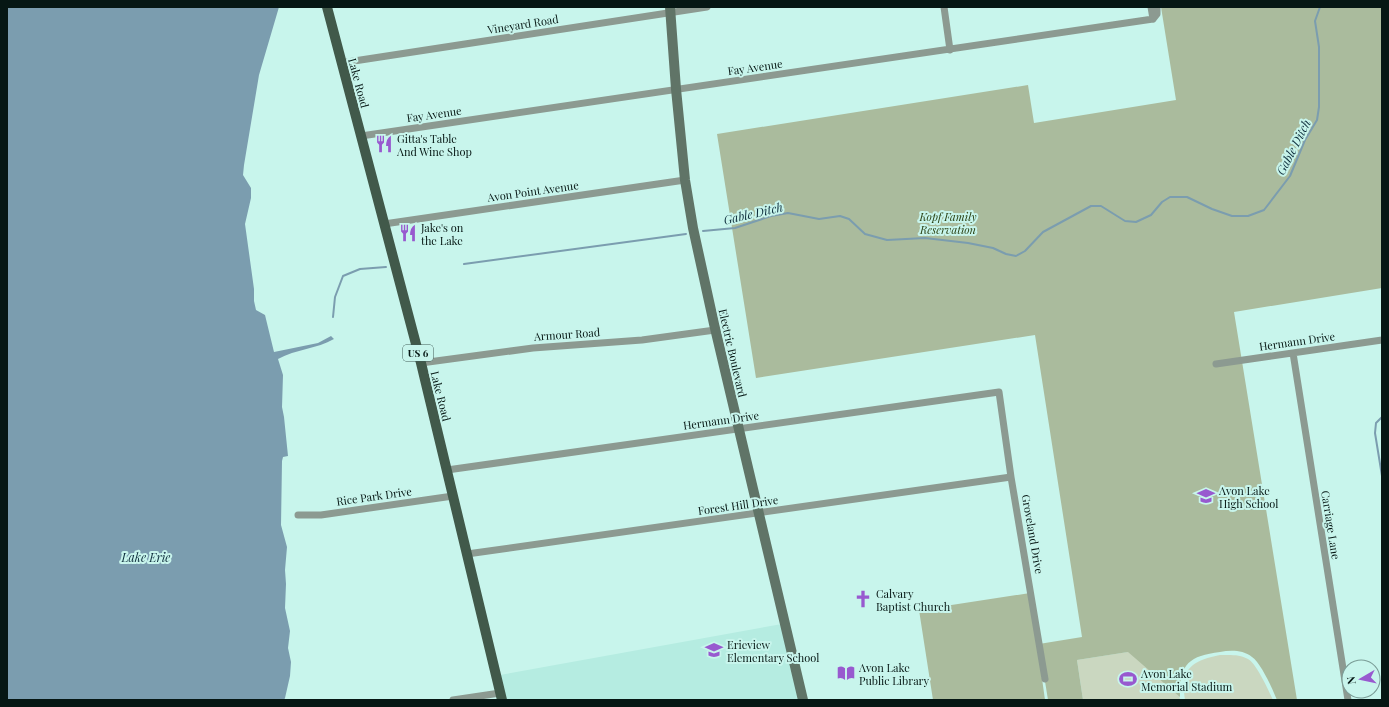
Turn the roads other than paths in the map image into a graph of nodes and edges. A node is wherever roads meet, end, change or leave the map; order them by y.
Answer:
1 (327, 7) edge
2 (708, 7) edge
3 (944, 7) edge
4 (1151, 7) edge
5 (1157, 7) edge
6 (670, 10) edge
7 (1153, 19) junction
8 (950, 50) junction
9 (341, 63) junction
10 (676, 89) junction
11 (361, 136) junction
12 (685, 180) junction
13 (384, 224) junction
14 (715, 330) junction
15 (1382, 340) edge
16 (1293, 354) junction
17 (421, 363) junction
18 (1216, 364) dead end
19 (999, 392) joint
20 (738, 429) junction
21 (447, 470) junction
22 (1012, 478) junction
23 (453, 496) junction
24 (759, 513) junction
25 (298, 515) dead end
26 (467, 554) junction
27 (1045, 679) dead end
28 (501, 696) edge
29 (453, 700) edge
30 (803, 700) edge
31 (1348, 700) edge

1 - 9 main road, Lake Road / US 6
2 - 6 street, Vineyard Road
3 - 8 street
4 - 7 street
5 - 7 street
6 - 9 street, Vineyard Road
6 - 10 street, Electric Boulevard
7 - 8 street, Fay Avenue
8 - 10 street, Fay Avenue
9 - 11 main road, Lake Road / US 6
10 - 11 street, Fay Avenue
10 - 12 street, Electric Boulevard
11 - 13 main road, Lake Road / US 6
12 - 13 street, Avon Point Avenue
12 - 14 street, Electric Boulevard
13 - 17 main road, Lake Road / US 6
14 - 17 street, Armour Road
14 - 20 street, Electric Boulevard
15 - 16 street, Hermann Drive
16 - 18 street, Hermann Drive
16 - 31 street, Carriage Lane
17 - 21 main road, Lake Road / US 6
19 - 20 street, Hermann Drive
19 - 22 street, Groveland Drive
20 - 21 street, Hermann Drive
20 - 24 street, Electric Boulevard
21 - 23 main road, Lake Road / US 6
22 - 24 street, Forest Hill Drive
22 - 27 street, Groveland Drive
23 - 25 street, Rice Park Drive
23 - 26 main road, Lake Road / US 6
24 - 26 street, Forest Hill Drive
24 - 30 street, Electric Boulevard
26 - 28 main road, Lake Road / US 6
28 - 29 street

